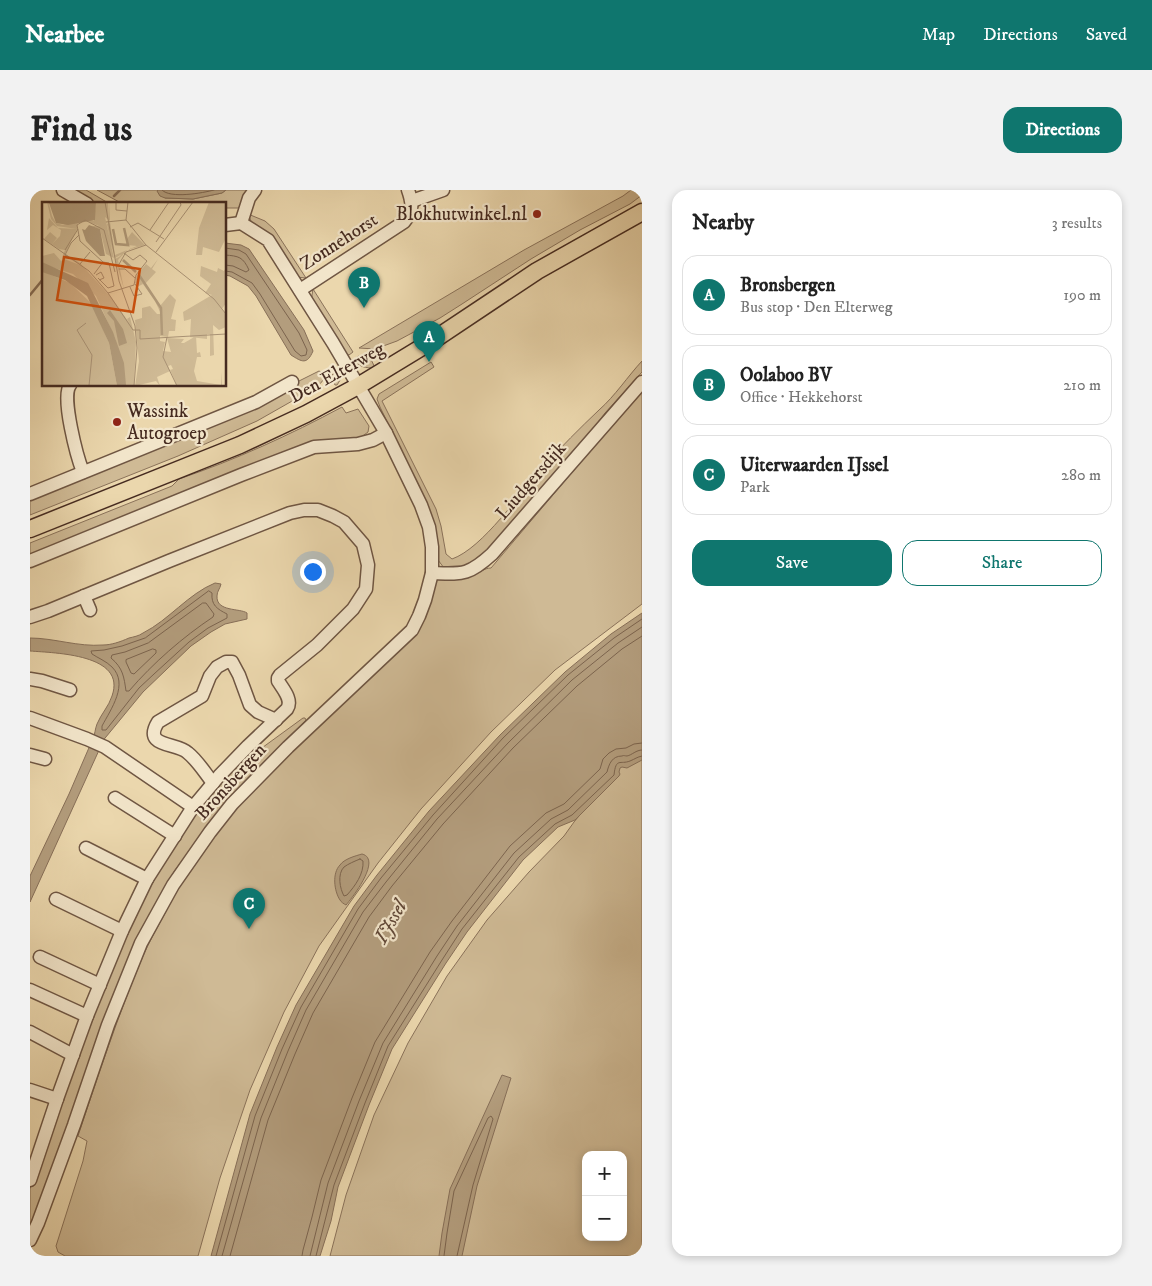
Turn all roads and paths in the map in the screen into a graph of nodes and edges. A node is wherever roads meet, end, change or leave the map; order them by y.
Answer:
1 (63, 190) edge
2 (255, 190) edge
3 (444, 190) edge
4 (410, 195) edge
5 (84, 202) edge
6 (642, 212) edge
7 (241, 223) junction
8 (226, 225) edge
9 (300, 290) junction
10 (292, 382) dead end
11 (642, 382) edge
12 (69, 386) edge
13 (358, 386) junction
14 (386, 433) junction
15 (82, 472) junction
16 (30, 494) edge
17 (30, 529) edge
18 (30, 561) edge
19 (432, 573) junction
20 (84, 596) junction
21 (90, 610) dead end
22 (30, 617) edge
23 (30, 679) edge
24 (70, 690) dead end
25 (30, 718) edge
26 (276, 720) junction
27 (30, 754) edge
28 (45, 759) dead end
29 (213, 783) junction
30 (115, 798) dead end
31 (193, 807) junction
32 (175, 836) junction
33 (86, 848) dead end
34 (147, 879) junction
35 (56, 899) dead end
36 (122, 931) junction
37 (40, 957) dead end
38 (100, 985) junction
39 (30, 990) edge
40 (87, 1016) junction
41 (30, 1032) edge
42 (73, 1055) junction
43 (30, 1090) edge
44 (57, 1100) junction
45 (30, 1180) edge
46 (30, 1240) edge

1 - 5 street
2 - 7 street
3 - 4 street, Zonnehorst
4 - 9 street, Zonnehorst
6 - 13 main road, Den Elterweg
7 - 8 street
7 - 9 street, Bronsbergen
9 - 13 street, Bronsbergen
10 - 15 street
11 - 19 street, Liudgersdijk
12 - 15 street
13 - 14 street, Bronsbergen
13 - 17 main road, Den Elterweg
14 - 18 street
14 - 19 street, Bronsbergen
15 - 16 street
19 - 46 street, Bronsbergen
20 - 21 street
20 - 22 street, Bronsbergen
20 - 26 street, Bronsbergen
23 - 24 street
25 - 31 street, Bronsbergen
26 - 29 street, Bronsbergen
26 - 29 street, Bronsbergen
27 - 28 street
29 - 31 street, Bronsbergen
30 - 32 street
31 - 32 street, Bronsbergen
32 - 34 street, Bronsbergen
33 - 34 street
34 - 36 street, Bronsbergen
35 - 36 street
36 - 38 street, Bronsbergen
37 - 38 street
38 - 40 street, Bronsbergen
39 - 40 street
40 - 42 street, Bronsbergen
41 - 42 street
42 - 44 street, Bronsbergen
43 - 44 street
44 - 45 street, Bronsbergen

